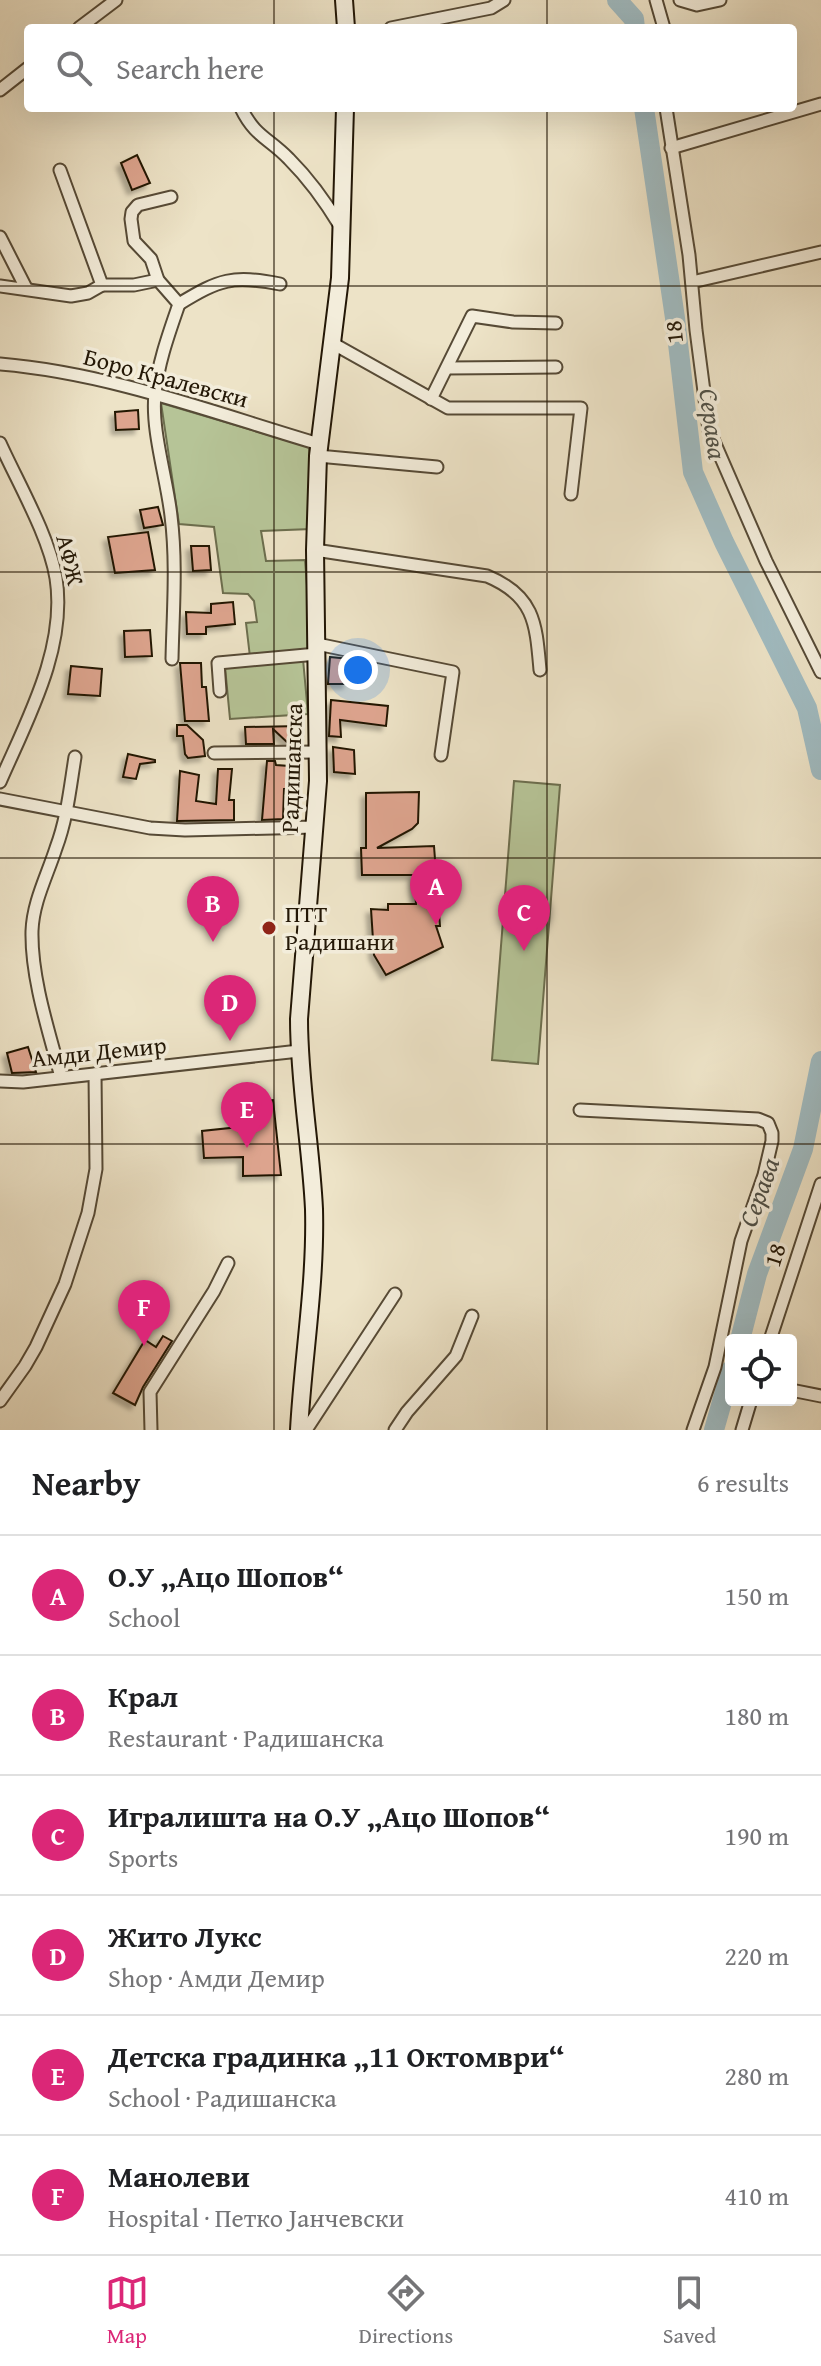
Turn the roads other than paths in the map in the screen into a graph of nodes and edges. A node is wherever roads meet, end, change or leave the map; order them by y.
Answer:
1 (116, 0) edge
2 (344, 0) edge
3 (504, 0) edge
4 (656, 0) edge
5 (680, 0) edge
6 (720, 0) edge
7 (84, 24) edge
8 (346, 24) edge
9 (411, 24) edge
10 (663, 24) edge
11 (24, 71) edge
12 (0, 90) edge
13 (821, 104) edge
14 (797, 111) edge
15 (243, 112) edge
16 (345, 112) edge
17 (666, 112) edge
18 (794, 112) edge
19 (671, 148) junction
20 (60, 170) dead end
21 (171, 197) dead end
22 (342, 230) junction
23 (0, 237) edge
24 (821, 252) edge
25 (158, 280) junction
26 (692, 282) junction
27 (280, 284) dead end
28 (102, 285) junction
29 (0, 286) edge
30 (26, 288) junction
31 (179, 304) junction
32 (556, 323) dead end
33 (332, 343) junction
34 (0, 364) edge
35 (556, 367) dead end
36 (447, 368) junction
37 (155, 394) junction
38 (431, 399) junction
39 (0, 443) edge
40 (318, 450) junction
41 (437, 467) dead end
42 (571, 494) dead end
43 (315, 550) junction
44 (317, 649) junction
45 (172, 659) dead end
46 (540, 670) dead end
47 (821, 672) edge
48 (220, 691) dead end
49 (319, 752) junction
50 (214, 753) dead end
51 (441, 755) dead end
52 (75, 757) dead end
53 (0, 782) edge
54 (0, 799) edge
55 (67, 812) junction
56 (315, 827) junction
57 (299, 1051) junction
58 (95, 1074) junction
59 (61, 1077) junction
60 (0, 1081) edge
61 (580, 1110) dead end
62 (821, 1184) edge
63 (228, 1263) dead end
64 (395, 1294) dead end
65 (472, 1316) dead end
66 (772, 1334) edge
67 (797, 1391) edge
68 (821, 1396) edge
69 (0, 1401) edge
70 (749, 1406) edge
71 (151, 1430) edge
72 (299, 1430) edge
73 (306, 1430) edge
74 (395, 1430) edge
75 (693, 1430) edge
76 (742, 1430) edge

1 - 7 street
2 - 8 street
3 - 9 street
4 - 10 street
5 - 6 street
11 - 12 street
13 - 14 street
15 - 22 street
16 - 22 street, Радишанска
17 - 19 street, 18
18 - 19 street
19 - 26 street, 18
20 - 28 street
21 - 25 street
22 - 33 street, Радишанска
23 - 30 street
24 - 26 street
25 - 28 street
25 - 31 street
26 - 47 street, 18
27 - 31 street
28 - 30 street
29 - 30 street
31 - 37 street
32 - 36 street
33 - 38 street
33 - 40 street, Радишанска
34 - 37 street, Боро Кралевски
35 - 36 street
36 - 38 street
37 - 40 street, Боро Кралевски
37 - 45 street
38 - 42 street
39 - 53 street, АФЖ
40 - 41 street, Боро Кралевски
40 - 43 street, Радишанска
43 - 44 street, Радишанска
43 - 46 street
44 - 48 street
44 - 49 street, Радишанска
44 - 51 street
49 - 50 street
49 - 56 street, Радишанска
52 - 55 street
54 - 55 street
55 - 56 street
55 - 59 street
56 - 57 street, Радишанска
57 - 58 street, Амди Демир
57 - 72 street, Радишанска
58 - 59 street, Амди Демир
58 - 69 street
59 - 60 street, Амди Демир
61 - 75 street
62 - 66 street, 18
63 - 71 street
64 - 73 street
65 - 74 street
67 - 68 street
70 - 76 street

